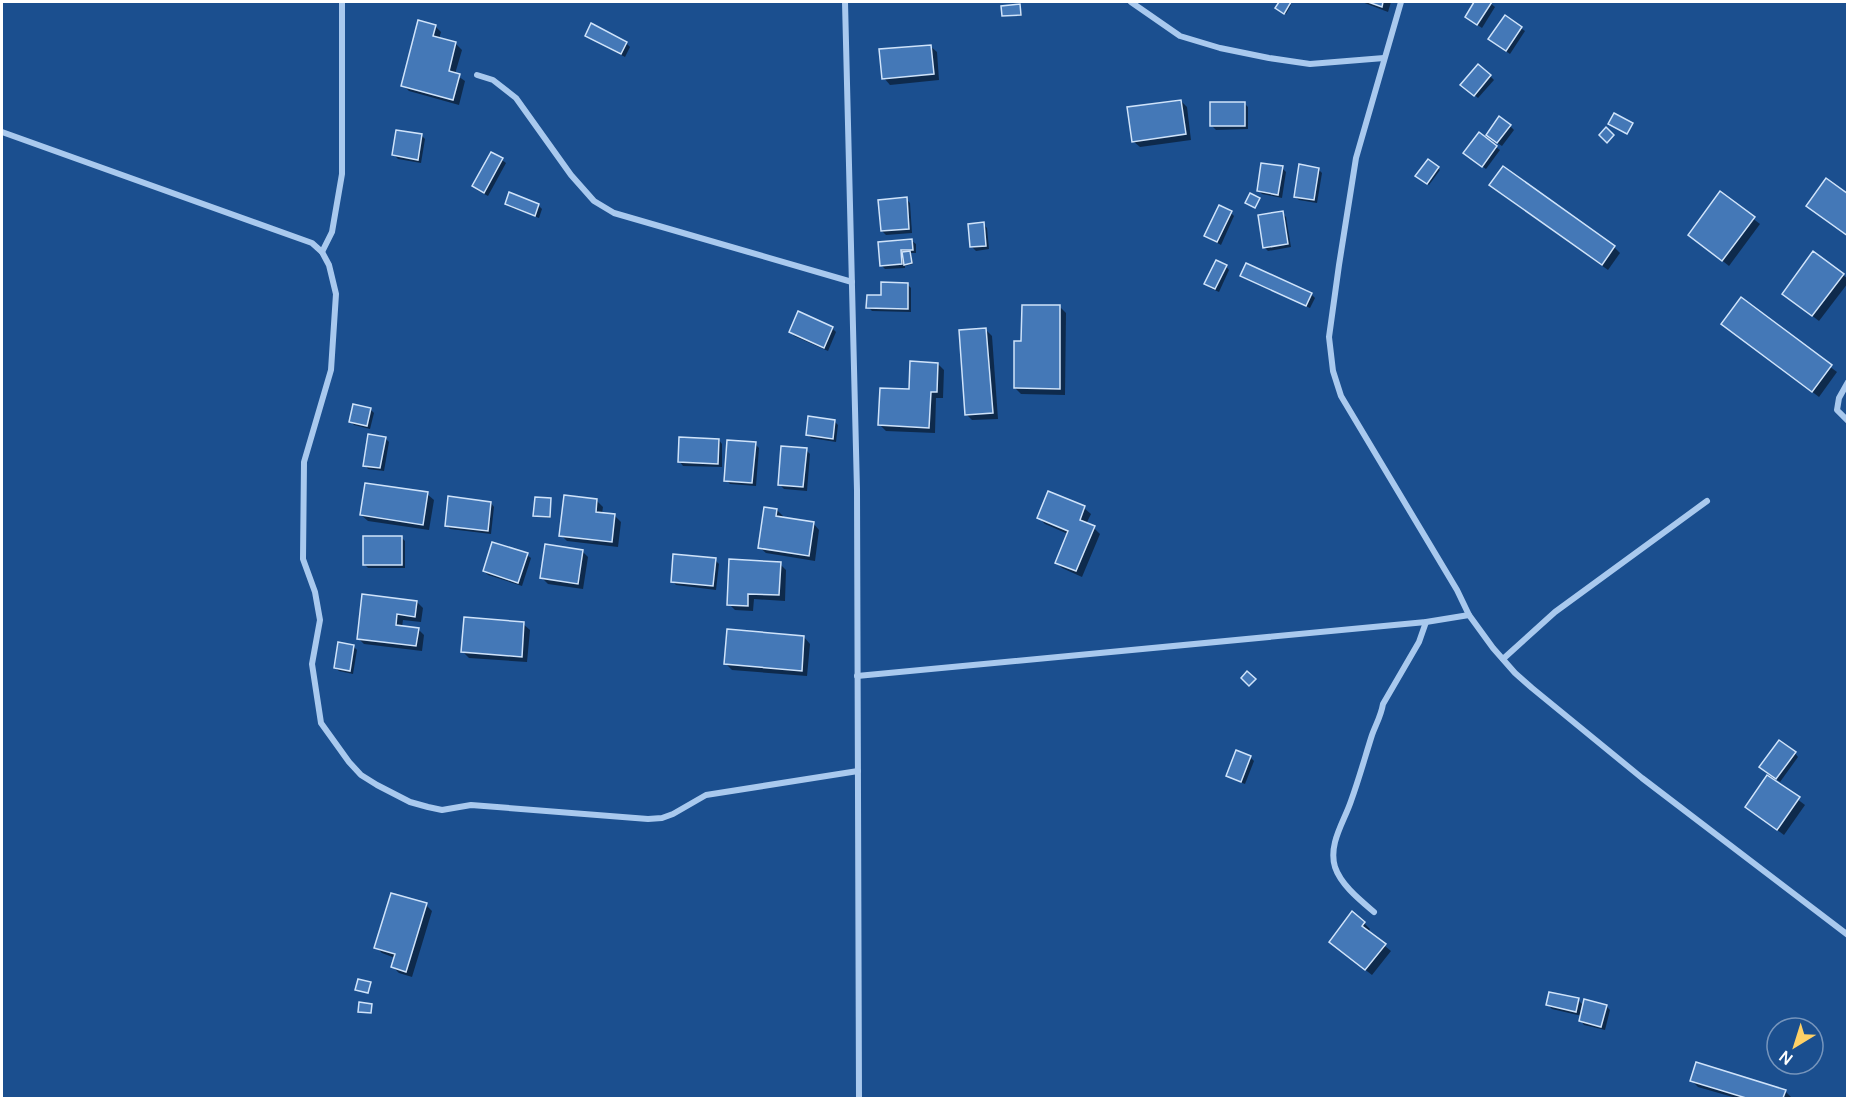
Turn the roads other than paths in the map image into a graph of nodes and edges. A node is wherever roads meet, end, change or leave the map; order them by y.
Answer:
1 (342, 2) edge
2 (845, 2) edge
3 (1131, 2) edge
4 (1401, 2) edge
5 (1384, 58) junction
6 (477, 75) dead end
7 (2, 132) edge
8 (321, 252) junction
9 (852, 282) junction
10 (1848, 382) edge
11 (1848, 421) edge
12 (1707, 501) dead end
13 (1469, 615) junction
14 (1426, 622) junction
15 (1503, 659) junction
16 (857, 676) junction
17 (858, 771) junction
18 (1374, 912) dead end
19 (1848, 935) edge
20 (859, 1098) edge

1 - 8 street
2 - 9 street
3 - 5 street
4 - 5 street
5 - 13 street
6 - 9 street
7 - 8 street
8 - 17 street
9 - 16 street
10 - 11 street
12 - 15 street
13 - 14 street
13 - 15 street
14 - 16 street
14 - 18 street
15 - 19 street
16 - 17 street
17 - 20 street

